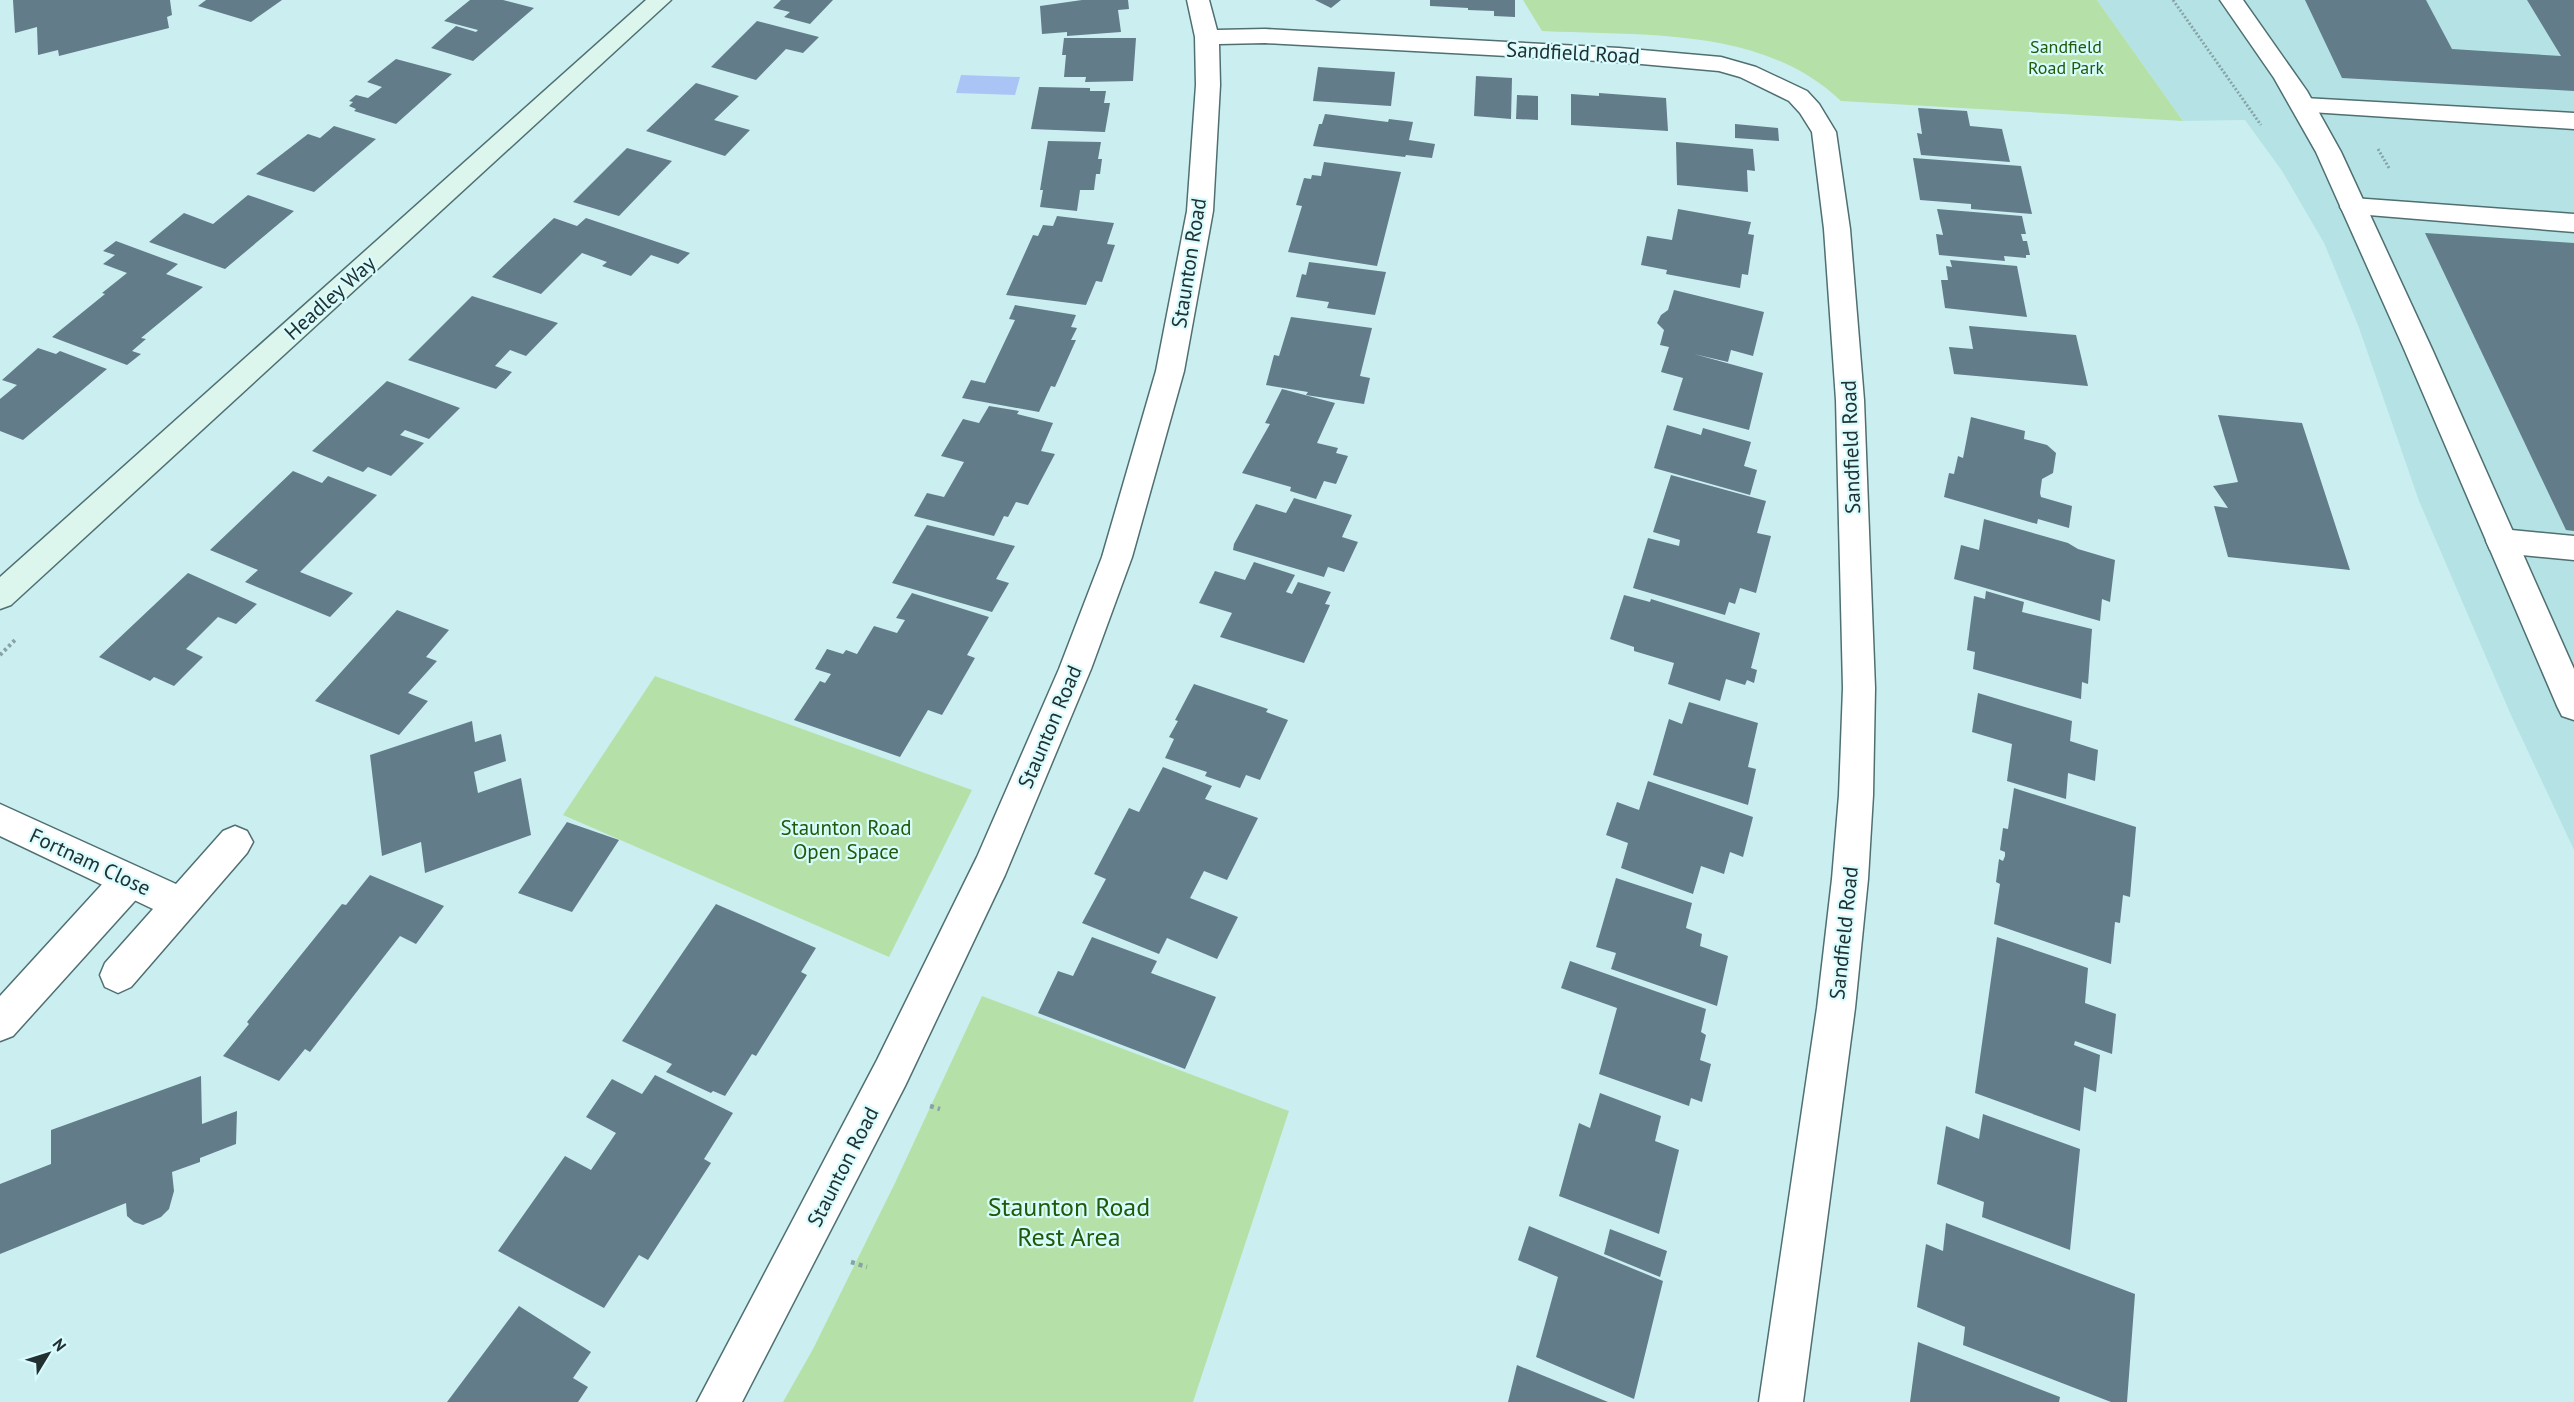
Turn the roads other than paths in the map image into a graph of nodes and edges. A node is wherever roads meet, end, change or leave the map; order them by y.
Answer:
1 (660, 0) edge
2 (1198, 0) edge
3 (2231, 0) edge
4 (1207, 37) junction
5 (2304, 106) junction
6 (2574, 121) edge
7 (2354, 207) junction
8 (2574, 223) edge
9 (2501, 541) junction
10 (2574, 548) edge
11 (0, 596) edge
12 (2574, 706) edge
13 (0, 819) edge
14 (235, 842) dead end
15 (129, 881) junction
16 (181, 904) junction
17 (118, 975) dead end
18 (0, 1023) edge
19 (719, 1402) edge
20 (1781, 1402) edge

1 - 11 main road, Headley Way
2 - 4 street, Staunton Road
3 - 5 street
4 - 19 street, Staunton Road
4 - 20 street, Sandfield Road
5 - 6 street
5 - 7 street
7 - 8 street
7 - 9 street
9 - 10 street
9 - 12 street
13 - 15 street, Fortnam Close
14 - 16 street, Fortnam Close
15 - 16 street, Fortnam Close
15 - 18 street
16 - 17 street, Fortnam Close

